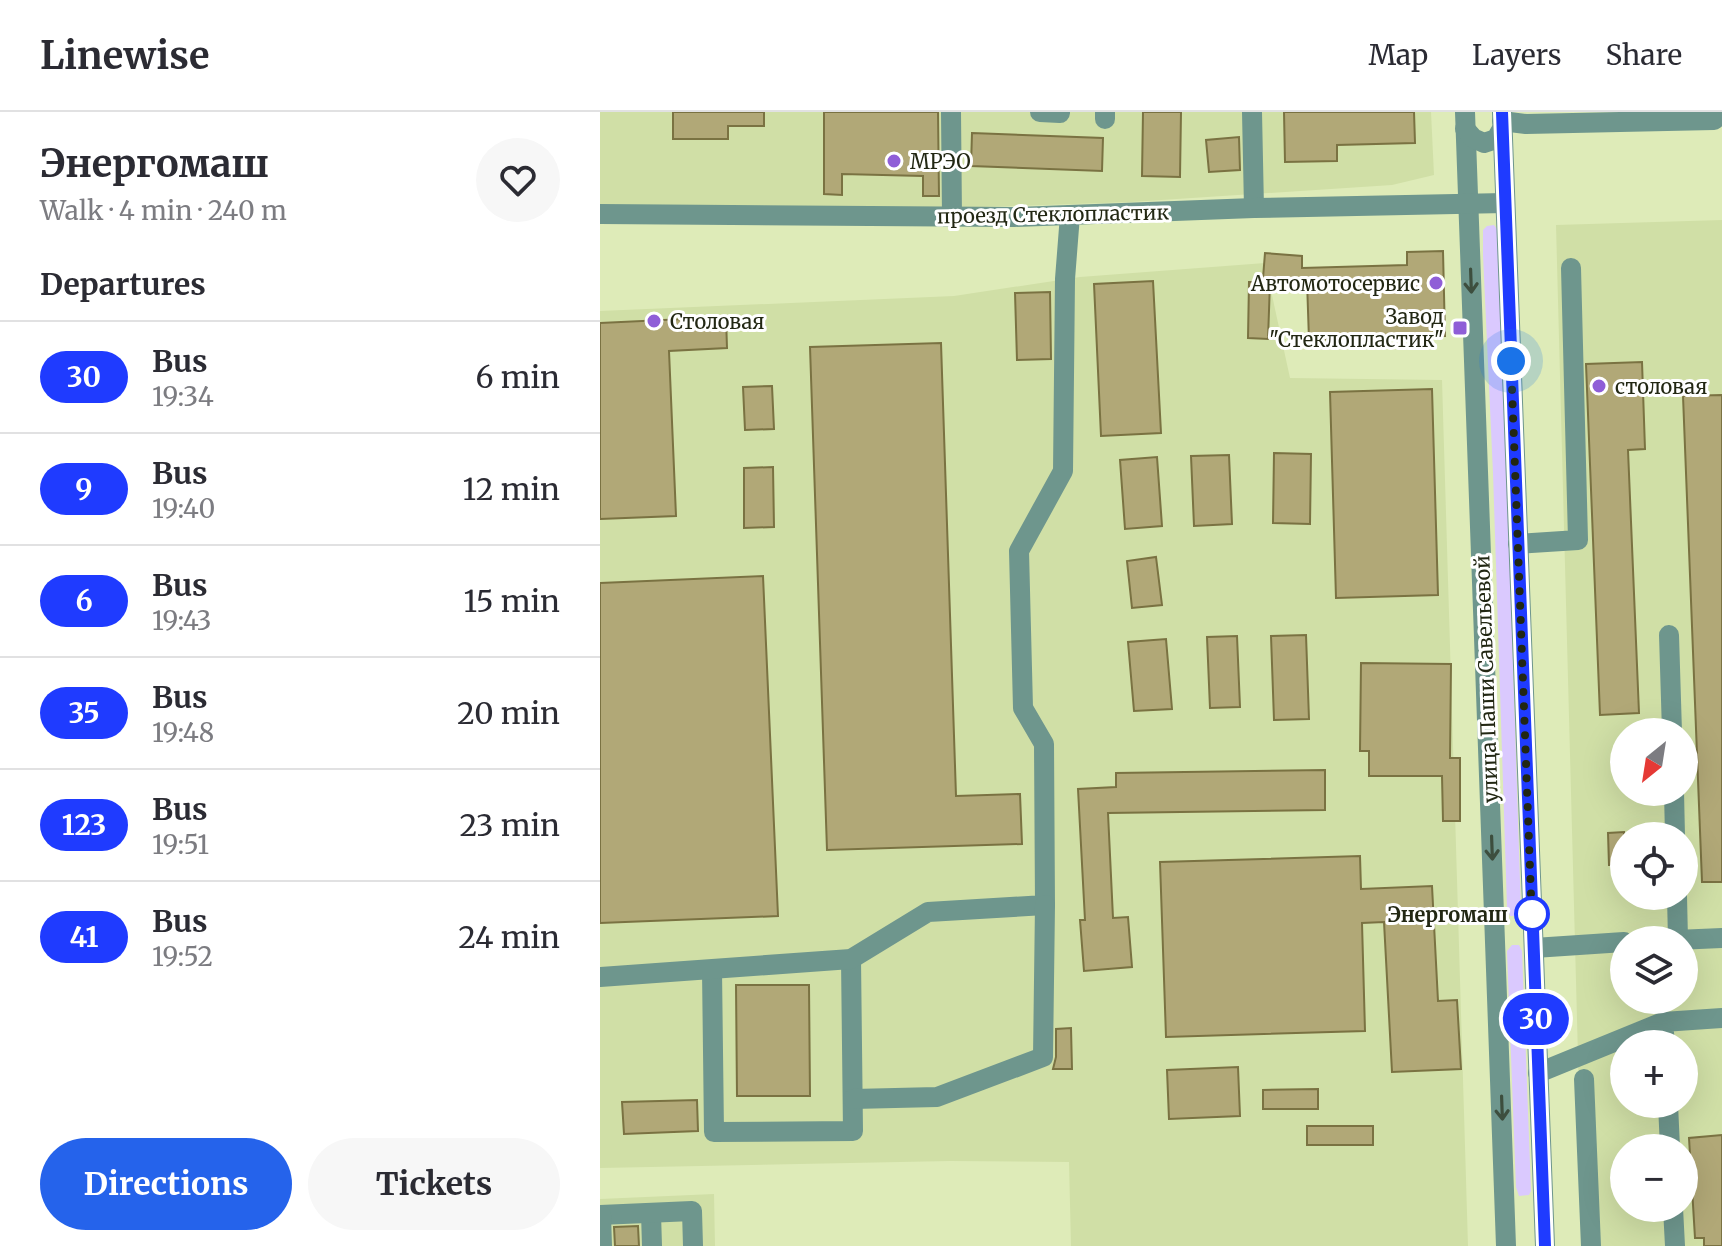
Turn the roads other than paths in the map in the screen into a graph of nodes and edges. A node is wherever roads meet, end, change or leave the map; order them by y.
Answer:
1 (951, 112) edge
2 (1040, 112) edge
3 (1252, 112) edge
4 (1060, 113) edge
5 (1722, 113) edge
6 (1465, 120) edge
7 (1502, 120) edge
8 (1468, 203) junction
9 (1505, 203) junction
10 (1254, 208) junction
11 (600, 214) edge
12 (1070, 215) junction
13 (952, 217) junction
14 (1571, 268) dead end
15 (1518, 544) junction
16 (1669, 635) dead end
17 (1672, 718) edge
18 (1045, 905) junction
19 (1722, 938) edge
20 (1698, 939) edge
21 (1610, 943) edge
22 (1534, 948) junction
23 (851, 959) junction
24 (712, 970) junction
25 (600, 977) edge
26 (1722, 1018) edge
27 (1663, 1022) junction
28 (1664, 1030) edge
29 (1538, 1073) junction
30 (1584, 1079) dead end
31 (853, 1099) junction
32 (1506, 1211) junction
33 (1543, 1211) junction
34 (651, 1213) junction
35 (601, 1215) edge
36 (1674, 1222) edge
37 (602, 1246) edge
38 (652, 1246) edge
39 (693, 1246) edge
40 (1506, 1246) edge
41 (1545, 1246) edge
42 (1591, 1246) edge
43 (1675, 1246) edge

1 - 13 street
2 - 4 street
3 - 10 street
5 - 7 street
6 - 7 street
6 - 8 street, улица Паши Савельевой
7 - 9 street, улица Паши Савельевой
8 - 9 street, проезд Стеклопластик
8 - 10 street, проезд Стеклопластик
8 -> 32 street, улица Паши Савельевой
9 - 15 street, улица Паши Савельевой
10 - 12 street, проезд Стеклопластик
11 - 13 street, проезд Стеклопластик
12 - 13 street, проезд Стеклопластик
12 - 18 street
14 - 15 street
15 - 22 street, улица Паши Савельевой
16 - 17 street
18 - 23 street
18 - 31 street
19 - 20 street
21 - 22 street
22 - 29 street, улица Паши Савельевой
23 - 24 street
23 - 31 street
24 - 25 street
24 - 31 street
26 - 27 street
27 - 28 street
27 - 29 street
29 - 33 street, улица Паши Савельевой
30 - 42 street
32 - 33 street
32 - 40 street, улица Паши Савельевой
33 - 41 street, улица Паши Савельевой
34 - 35 street
34 - 38 street
34 - 39 street
35 - 37 street
36 - 43 street

